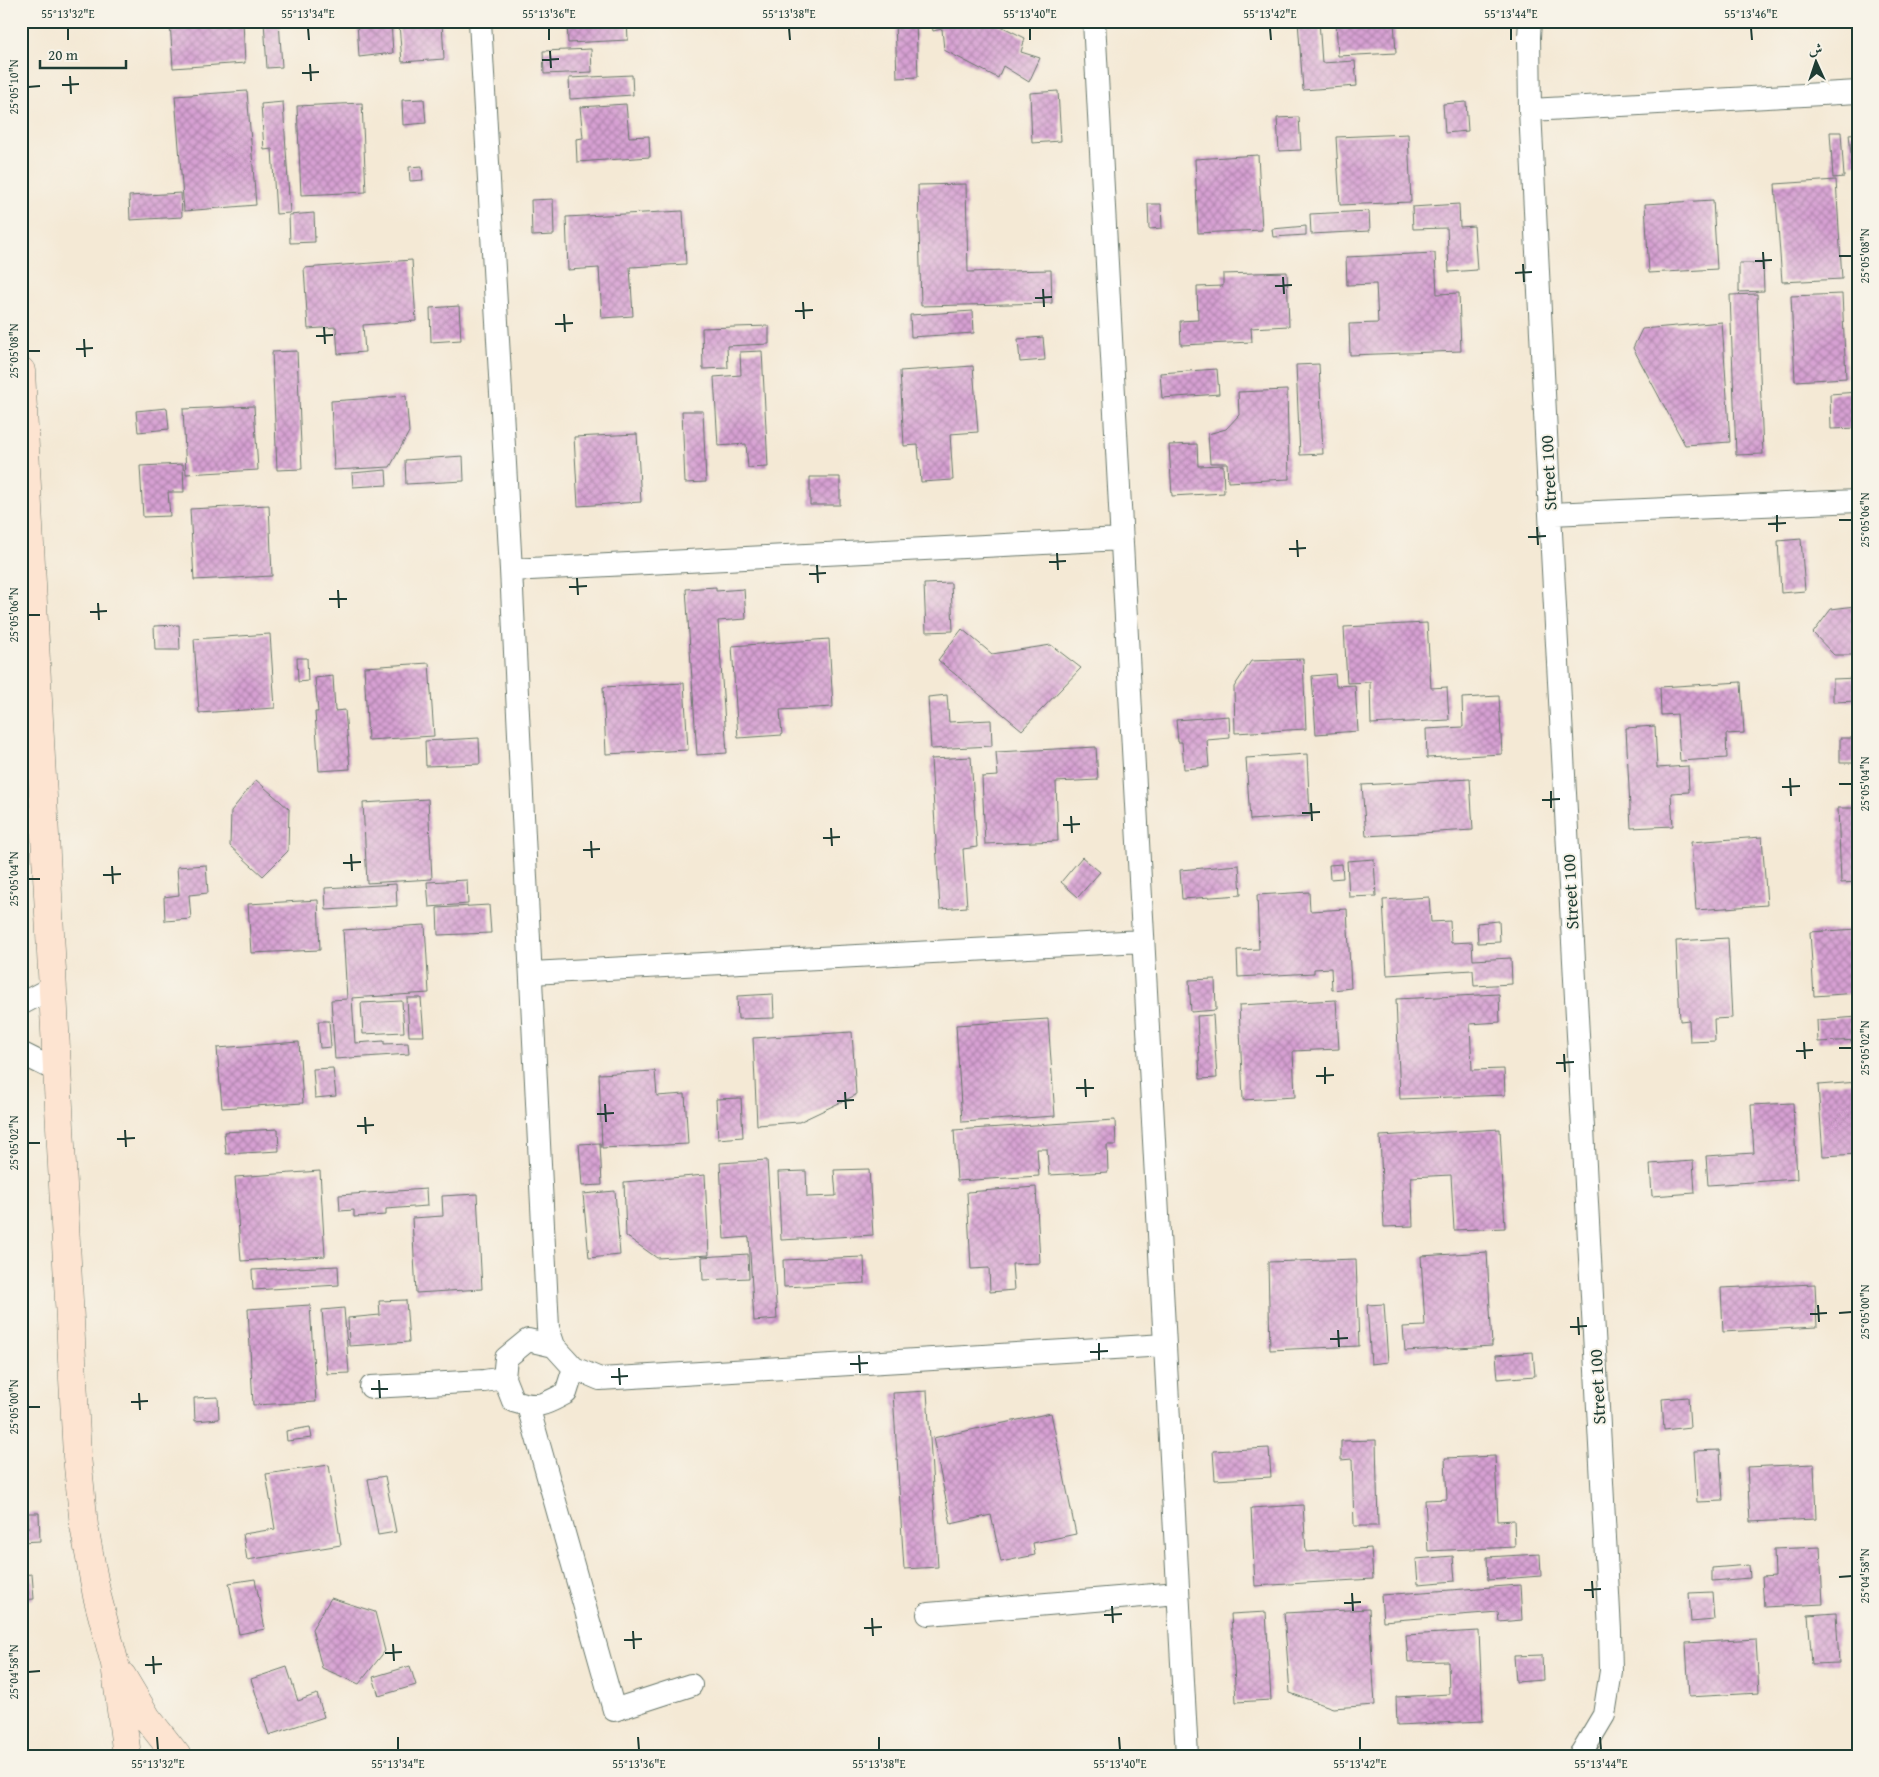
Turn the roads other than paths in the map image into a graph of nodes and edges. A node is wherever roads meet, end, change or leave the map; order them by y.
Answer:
1 (480, 21) edge
2 (1094, 21) edge
3 (1530, 21) edge
4 (1858, 92) edge
5 (1530, 110) junction
6 (21, 371) edge
7 (1858, 501) edge
8 (1550, 514) junction
9 (1121, 539) junction
10 (510, 570) junction
11 (1142, 941) junction
12 (531, 973) junction
13 (53, 987) junction
14 (21, 1004) edge
15 (21, 1053) edge
16 (57, 1071) junction
17 (1164, 1345) junction
18 (554, 1346) junction
19 (574, 1368) junction
20 (504, 1378) junction
21 (371, 1387) dead end
22 (528, 1406) junction
23 (1178, 1593) junction
24 (928, 1614) dead end
25 (115, 1664) junction
26 (691, 1685) dead end
27 (127, 1756) edge
28 (177, 1756) edge
29 (1187, 1756) edge
30 (1579, 1756) edge

1 - 10 street
2 - 9 street
3 - 5 street, Street 100
4 - 5 street
5 - 8 street, Street 100
6 - 13 street
7 - 8 street
8 - 30 street, Street 100
9 - 10 street
9 - 11 street
10 - 12 street
11 - 12 street
11 - 17 street
12 - 18 street
13 - 14 street
13 - 16 street
15 - 16 street
16 - 25 street
17 - 19 street
17 - 23 street
18 - 19 street
18 - 20 street
19 - 22 street
20 - 21 street
20 - 22 street
22 - 26 street
23 - 24 street
23 - 29 street
25 - 27 street
25 - 28 street

